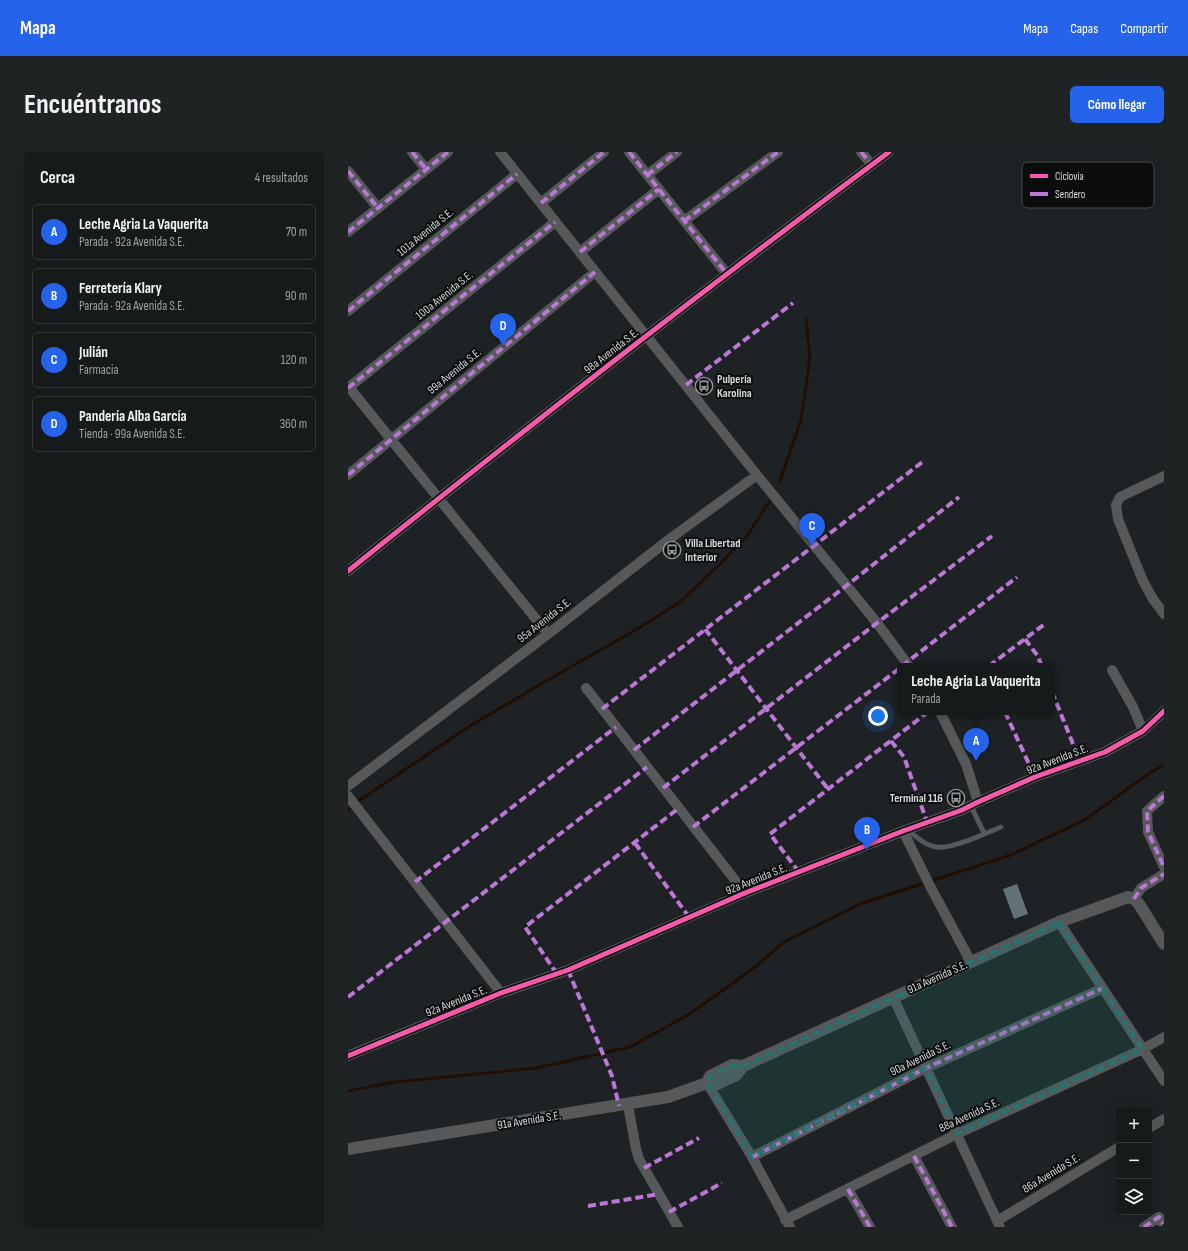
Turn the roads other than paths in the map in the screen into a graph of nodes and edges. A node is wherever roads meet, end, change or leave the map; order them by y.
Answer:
1 (412, 152) edge
2 (448, 152) edge
3 (500, 152) edge
4 (604, 152) edge
5 (629, 152) edge
6 (676, 152) edge
7 (778, 152) edge
8 (861, 152) edge
9 (889, 152) edge
10 (872, 165) junction
11 (426, 169) junction
12 (348, 171) edge
13 (517, 174) junction
14 (647, 175) junction
15 (659, 189) junction
16 (541, 203) junction
17 (378, 208) junction
18 (684, 221) junction
19 (555, 222) junction
20 (348, 232) edge
21 (580, 252) junction
22 (595, 272) junction
23 (728, 274) junction
24 (348, 311) edge
25 (647, 336) junction
26 (348, 387) edge
27 (391, 439) junction
28 (348, 475) edge
29 (758, 475) junction
30 (1164, 476) edge
31 (438, 498) junction
32 (348, 571) edge
33 (1164, 614) edge
34 (548, 634) junction
35 (907, 663) edge
36 (1112, 670) dead end
37 (586, 688) dead end
38 (1164, 711) edge
39 (942, 715) edge
40 (1143, 731) junction
41 (348, 786) edge
42 (1164, 796) edge
43 (352, 802) edge
44 (975, 804) junction
45 (1001, 827) dead end
46 (905, 830) junction
47 (984, 833) junction
48 (1164, 867) edge
49 (1164, 874) edge
50 (745, 894) junction
51 (1134, 899) junction
52 (1059, 922) junction
53 (1164, 944) edge
54 (971, 962) junction
55 (1103, 988) junction
56 (501, 993) junction
57 (893, 997) junction
58 (1164, 1037) edge
59 (1143, 1049) junction
60 (348, 1056) edge
61 (926, 1068) junction
62 (1164, 1081) edge
63 (707, 1083) junction
64 (628, 1105) junction
65 (1164, 1119) edge
66 (1152, 1126) edge
67 (957, 1134) junction
68 (348, 1149) edge
69 (1116, 1149) edge
70 (914, 1156) junction
71 (752, 1157) junction
72 (848, 1188) junction
73 (1162, 1221) edge
74 (788, 1223) edge
75 (998, 1224) edge
76 (678, 1227) edge
77 (870, 1227) edge
78 (952, 1227) edge
79 (1144, 1227) edge

1 - 11 street
2 - 11 street
3 - 13 street
4 - 16 street
5 - 14 street
6 - 14 street
7 - 18 street
8 - 10 street
9 - 10 street, 98a Avenida S.E.
10 - 23 street, 98a Avenida S.E.
11 - 17 street
12 - 17 street
13 - 16 street
13 - 24 street, 101a Avenida S.E.
14 - 15 street
15 - 18 street
15 - 21 street
16 - 19 street
17 - 20 street
18 - 23 street
19 - 21 street
19 - 26 street, 100a Avenida S.E.
21 - 22 street
22 - 25 street
22 - 27 street, 99a Avenida S.E.
23 - 25 street, 98a Avenida S.E.
25 - 29 street
25 - 31 street, 98a Avenida S.E.
26 - 27 street
27 - 28 street, 99a Avenida S.E.
27 - 31 street
29 - 34 street, 95a Avenida S.E.
29 - 35 street
30 - 33 street
31 - 32 street, 98a Avenida S.E.
31 - 34 street
34 - 41 street, 95a Avenida S.E.
36 - 40 street
37 - 50 street
38 - 40 street, 92a Avenida S.E.
39 - 44 street
40 - 44 street, 92a Avenida S.E.
42 - 48 street
43 - 56 street
44 - 46 street, 92a Avenida S.E.
44 - 47 lane
45 - 47 lane
46 - 47 lane
46 - 50 street, 92a Avenida S.E.
46 - 54 street
49 - 51 street
50 - 56 street, 92a Avenida S.E.
51 - 52 street, 91a Avenida S.E.
51 - 53 street
52 - 54 street, 91a Avenida S.E.
52 - 55 street
54 - 57 street, 91a Avenida S.E.
55 - 59 street
55 - 61 street, 90a Avenida S.E.
56 - 60 street, 92a Avenida S.E.
57 - 61 street
57 - 63 street, 91a Avenida S.E.
58 - 59 street, 88a Avenida S.E.
59 - 62 street
59 - 67 street, 88a Avenida S.E.
61 - 67 street
61 - 71 street, 90a Avenida S.E.
63 - 64 street, 91a Avenida S.E.
63 - 71 street
64 - 68 street, 91a Avenida S.E.
64 - 76 street
65 - 66 street
67 - 70 street, 88a Avenida S.E.
67 - 75 street
69 - 75 street, 86a Avenida S.E.
70 - 72 street, 88a Avenida S.E.
70 - 78 street
71 - 74 street
72 - 74 street, 88a Avenida S.E.
72 - 77 street
73 - 79 street

